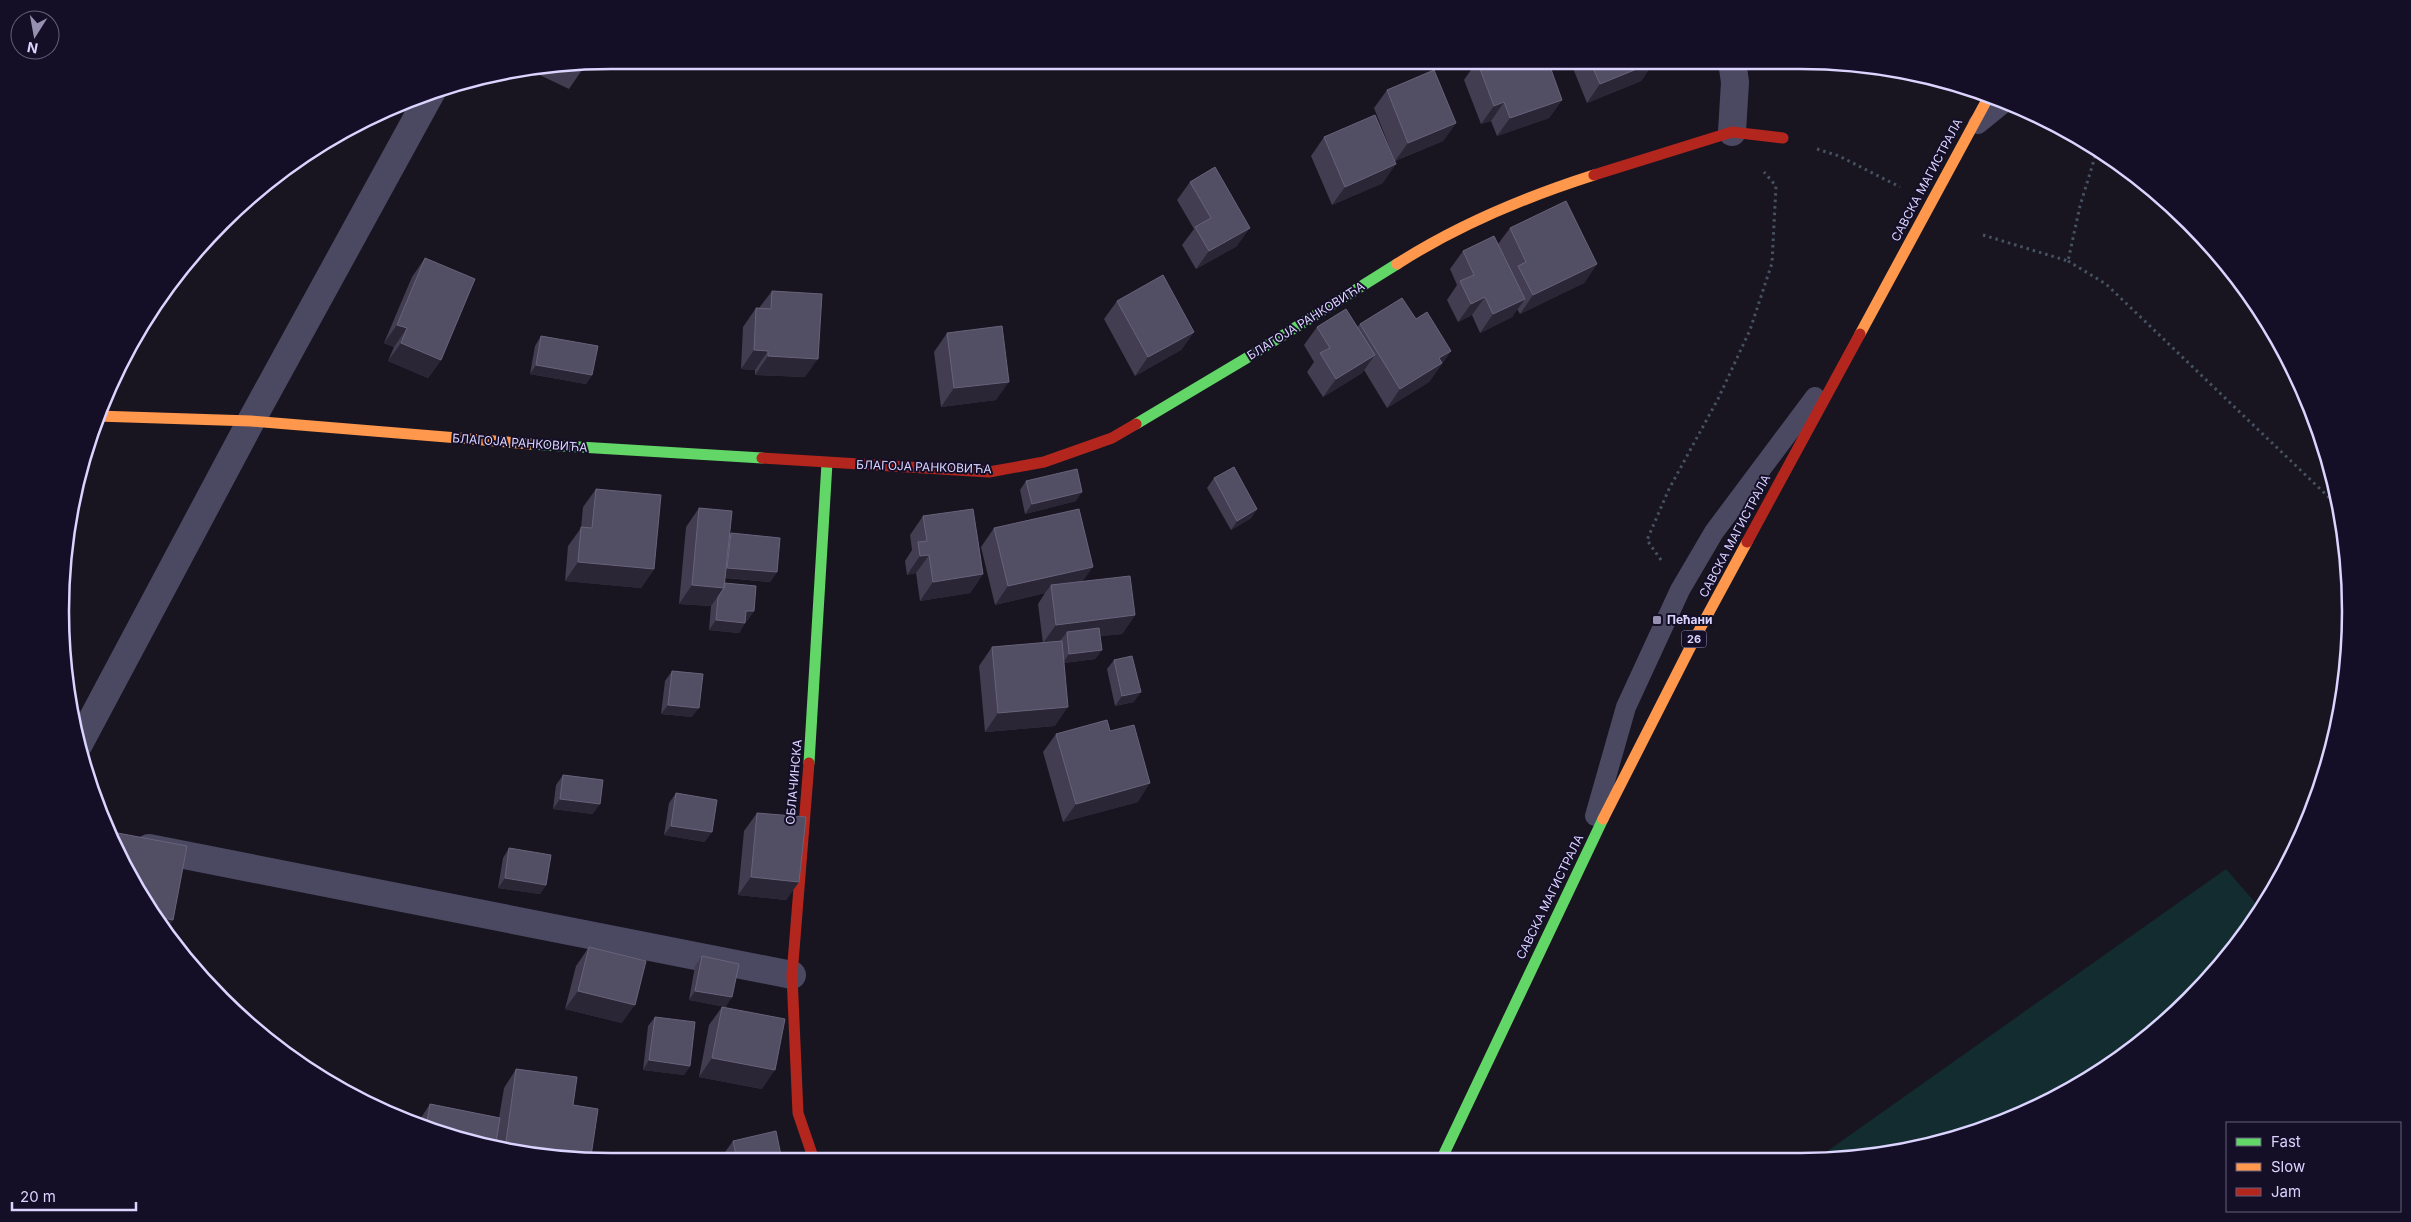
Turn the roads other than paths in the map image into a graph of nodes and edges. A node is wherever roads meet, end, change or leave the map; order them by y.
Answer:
1 (1733, 69) edge
2 (426, 102) edge
3 (1986, 102) edge
4 (1999, 107) edge
5 (1969, 131) junction
6 (1732, 132) junction
7 (1783, 138) road end
8 (1848, 356) junction
9 (105, 416) edge
10 (251, 421) junction
11 (827, 463) junction
12 (83, 736) edge
13 (126, 841) edge
14 (1582, 860) junction
15 (792, 975) junction
16 (812, 1153) edge
17 (1444, 1153) edge

1 - 6 street
2 - 10 street
3 - 5 street, САВСКА МАГИСТРАЛА / 26
4 - 5 lane
5 - 8 street, САВСКА МАГИСТРАЛА / 26
6 - 7 street, БЛАГОЈА РАНКОВИЋА
6 - 11 street, БЛАГОЈА РАНКОВИЋА
8 - 14 street, САВСКА МАГИСТРАЛА / 26
8 - 14 lane
9 - 10 street, БЛАГОЈА РАНКОВИЋА
10 - 11 street, БЛАГОЈА РАНКОВИЋА
10 - 12 street
11 - 15 street, ОБЛАЧИНСКА
13 - 15 street
14 - 17 street, САВСКА МАГИСТРАЛА / 26
15 - 16 street, ОБЛАЧИНСКА

